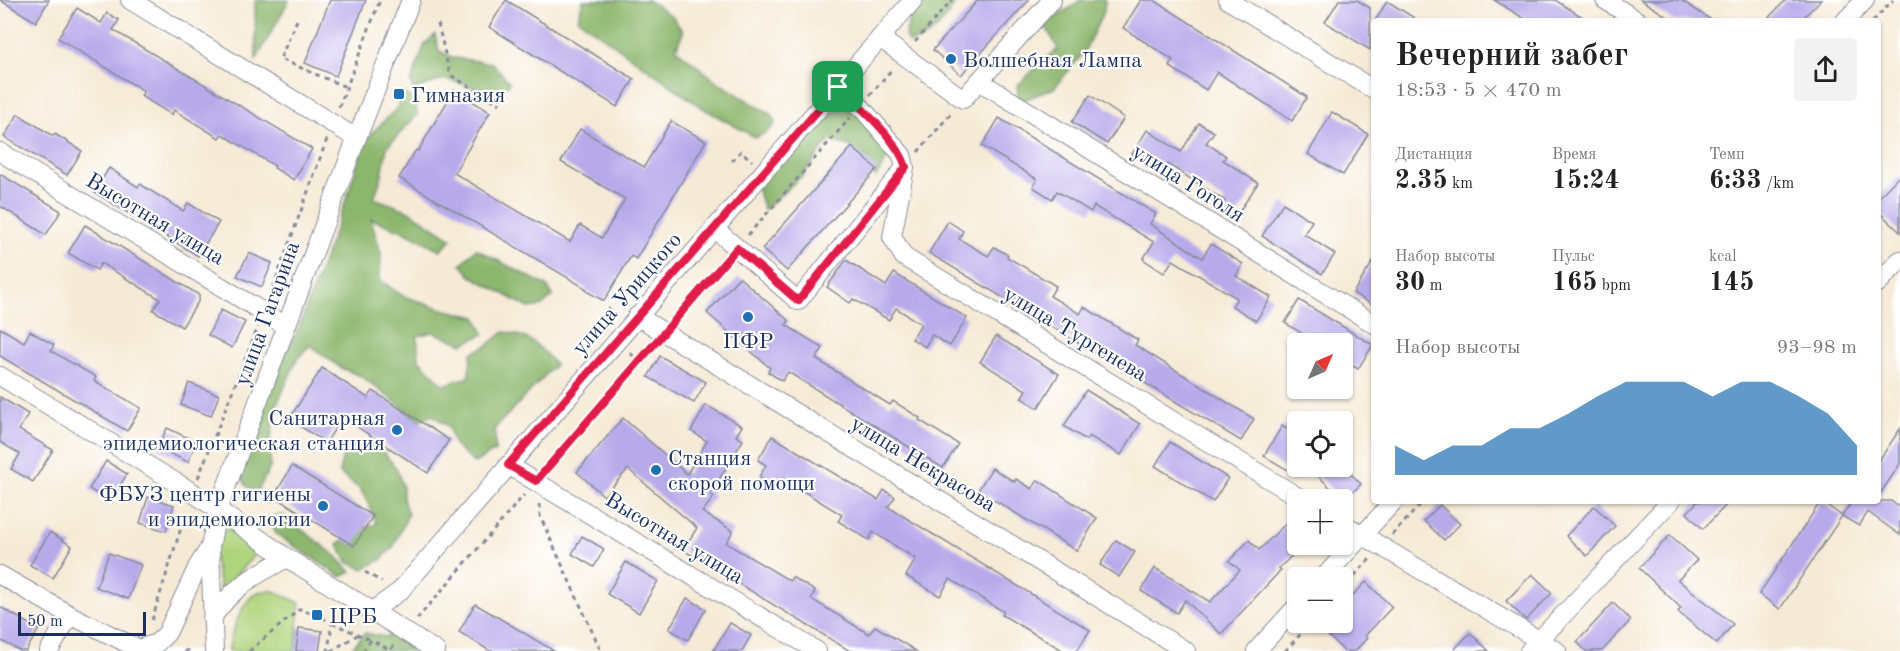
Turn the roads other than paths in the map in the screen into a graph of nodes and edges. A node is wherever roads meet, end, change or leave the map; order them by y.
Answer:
1 (130, 0) edge
2 (411, 0) edge
3 (913, 0) edge
4 (1052, 0) edge
5 (1228, 0) edge
6 (1605, 0) edge
7 (1865, 0) edge
8 (1633, 18) edge
9 (1848, 18) edge
10 (880, 38) junction
11 (979, 81) junction
12 (838, 87) junction
13 (1371, 88) edge
14 (357, 138) junction
15 (0, 152) edge
16 (906, 167) junction
17 (714, 228) junction
18 (1900, 260) edge
19 (1881, 280) edge
20 (638, 316) junction
21 (1371, 322) edge
22 (286, 326) junction
23 (0, 376) edge
24 (508, 465) junction
25 (1287, 490) edge
26 (1391, 504) edge
27 (1668, 504) edge
28 (218, 509) junction
29 (1353, 530) edge
30 (1362, 535) junction
31 (210, 547) junction
32 (287, 558) junction
33 (1333, 567) edge
34 (0, 575) edge
35 (371, 612) junction
36 (70, 615) junction
37 (1287, 617) edge
38 (212, 618) junction
39 (1534, 646) edge
40 (49, 651) edge
41 (214, 651) edge
42 (436, 651) edge
43 (818, 651) edge
44 (1186, 651) edge
45 (1256, 651) edge
46 (1557, 651) edge

1 - 14 street
2 - 14 street, улица Гагарина
3 - 10 street, улица Урицкого
4 - 11 street
5 - 13 street
6 - 8 street
7 - 9 street
10 - 11 street
10 - 12 street, улица Урицкого
11 - 21 street, улица Гоголя
12 - 16 street
12 - 17 street, улица Урицкого
14 - 22 street, улица Гагарина
15 - 22 street, Высотная улица
16 - 17 street
16 - 25 street, улица Тургенева
17 - 20 street, улица Урицкого
18 - 19 street
20 - 24 street, улица Урицкого
20 - 44 street, улица Некрасова
22 - 28 street, улица Гагарина
23 - 28 street
24 - 35 street, улица Урицкого
24 - 43 street, Высотная улица
26 - 30 street
27 - 39 street
28 - 31 street, улица Гагарина
28 - 32 street
29 - 30 street
30 - 33 street
30 - 39 street
31 - 36 street
31 - 38 street, улица Гагарина
32 - 35 street
32 - 38 street
34 - 36 street
35 - 42 street
36 - 40 street
37 - 45 street
38 - 41 street, улица Гагарина
39 - 46 street

